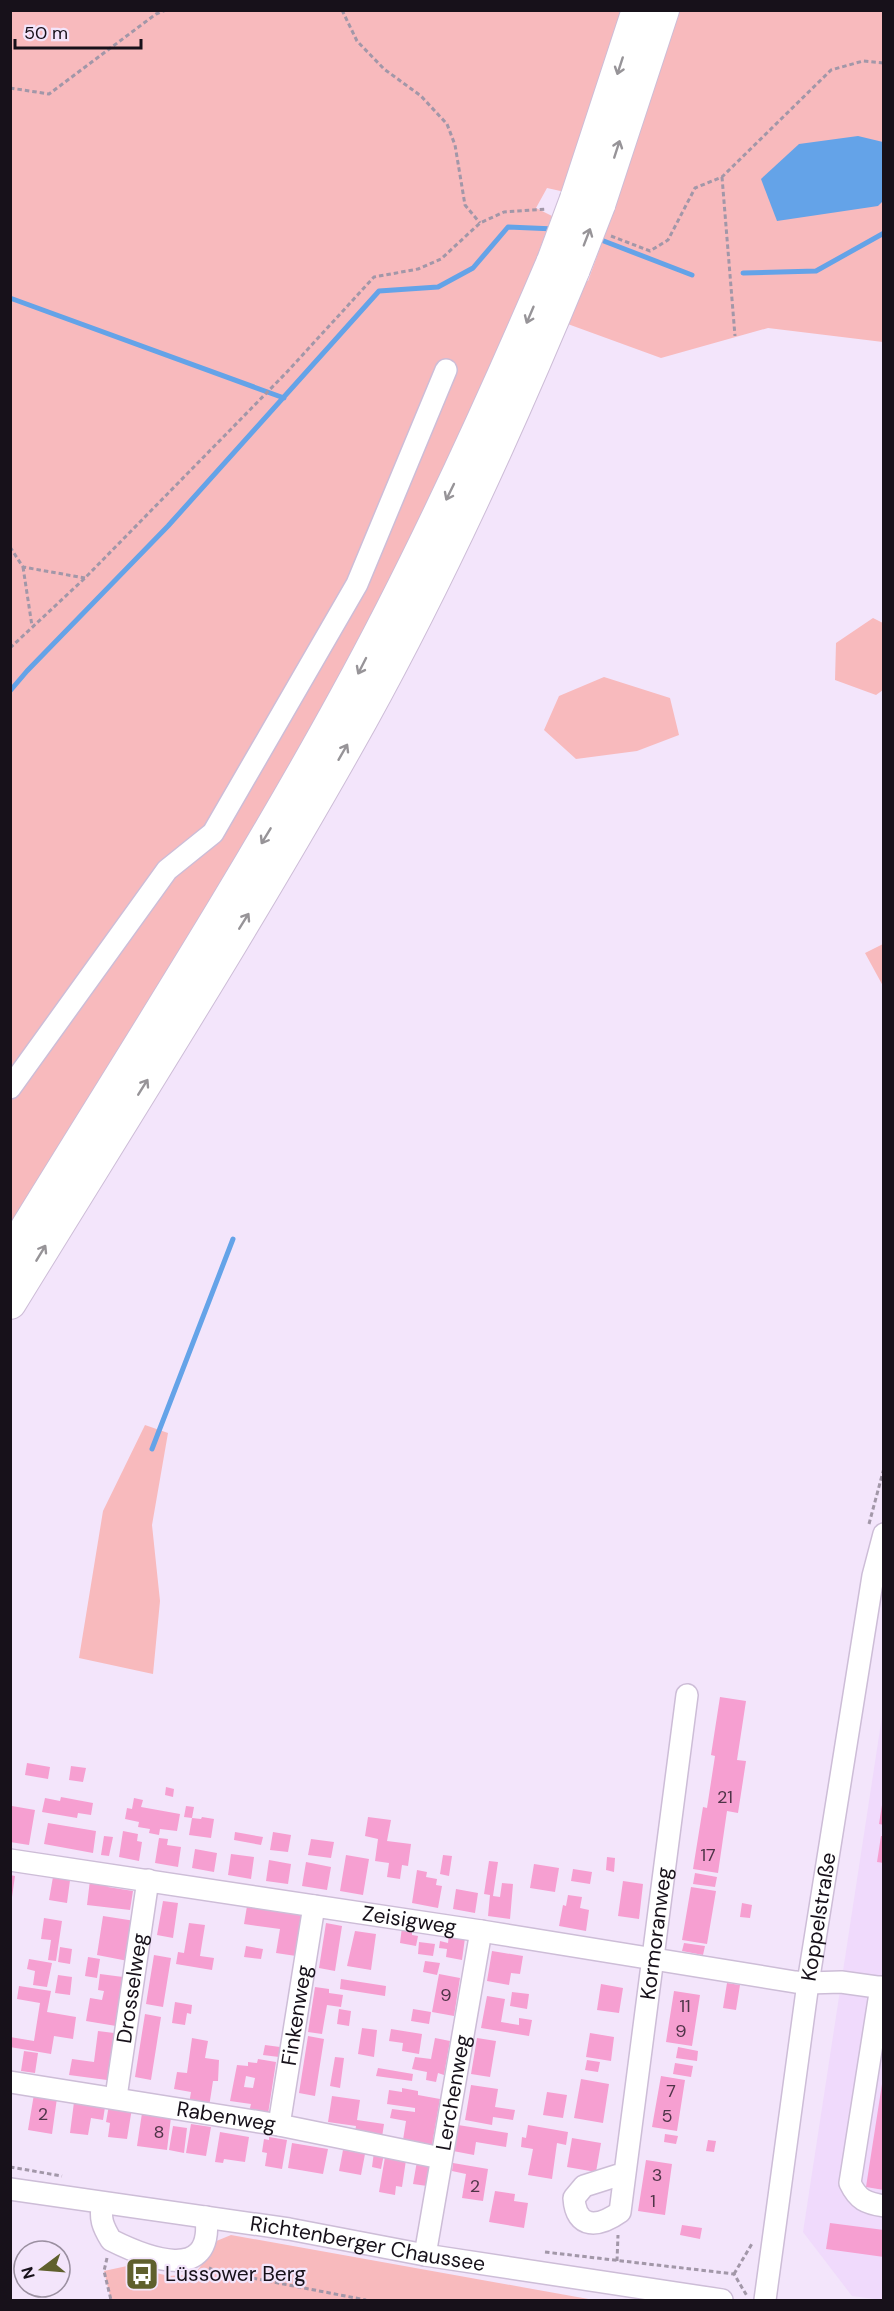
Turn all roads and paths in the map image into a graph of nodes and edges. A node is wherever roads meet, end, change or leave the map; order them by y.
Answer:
1 (166, 10) edge
2 (342, 10) edge
3 (638, 10) edge
4 (663, 10) edge
5 (884, 63) edge
6 (10, 88) edge
7 (722, 177) junction
8 (547, 209) dead end
9 (593, 212) junction
10 (480, 223) junction
11 (563, 265) junction
12 (735, 336) dead end
13 (446, 370) dead end
14 (10, 547) edge
15 (23, 567) junction
16 (85, 578) junction
17 (32, 626) junction
18 (10, 648) edge
19 (10, 1088) edge
20 (10, 1255) edge
21 (10, 1303) edge
22 (884, 1534) edge
23 (687, 1695) dead end
24 (10, 1860) edge
25 (148, 1880) junction
26 (314, 1906) junction
27 (481, 1931) junction
28 (653, 1958) junction
29 (808, 1983) junction
30 (882, 1988) edge
31 (10, 2082) edge
32 (116, 2097) junction
33 (279, 2125) junction
34 (441, 2158) junction
35 (625, 2173) junction
36 (10, 2189) edge
37 (103, 2204) junction
38 (884, 2206) edge
39 (620, 2212) junction
40 (206, 2217) junction
41 (111, 2240) junction
42 (425, 2255) junction
43 (190, 2259) junction
44 (111, 2301) edge
45 (366, 2301) edge
46 (722, 2301) edge
47 (750, 2301) edge
48 (765, 2301) edge

1 - 6 path
2 - 10 path
3 -> 9 highway
9 -> 4 highway
5 - 7 path
7 - 9 path
7 - 12 path
8 - 10 path
9 - 11 highway, bridge
10 - 16 path
11 -> 20 highway
21 -> 11 highway
13 - 19 street
14 - 15 path
15 - 16 path
15 - 17 path
16 - 17 path
17 - 18 path
22 - 29 street, Koppelstraße
23 - 28 street, Kormoranweg
24 - 25 street, Zeisigweg
25 - 26 street, Zeisigweg
25 - 32 street, Drosselweg
26 - 27 street, Zeisigweg
26 - 33 street, Finkenweg
27 - 28 street, Zeisigweg
27 - 34 street, Lerchenweg
28 - 29 street, Zeisigweg
28 - 35 street, Kormoranweg
29 - 30 street, Zeisigweg
29 - 48 street, Koppelstraße
30 - 38 street
31 - 32 street, Rabenweg
32 - 33 street, Rabenweg
33 - 34 street, Rabenweg
34 - 42 street, Lerchenweg
35 - 39 street, Kormoranweg
35 - 39 street
36 - 37 street, Richtenberger Chaussee
37 - 40 street, Richtenberger Chaussee
37 - 41 street
39 - 47 path
40 - 42 street, Richtenberger Chaussee
40 - 43 street
41 - 43 street
41 - 44 path
42 - 46 street, Richtenberger Chaussee
43 - 45 path

